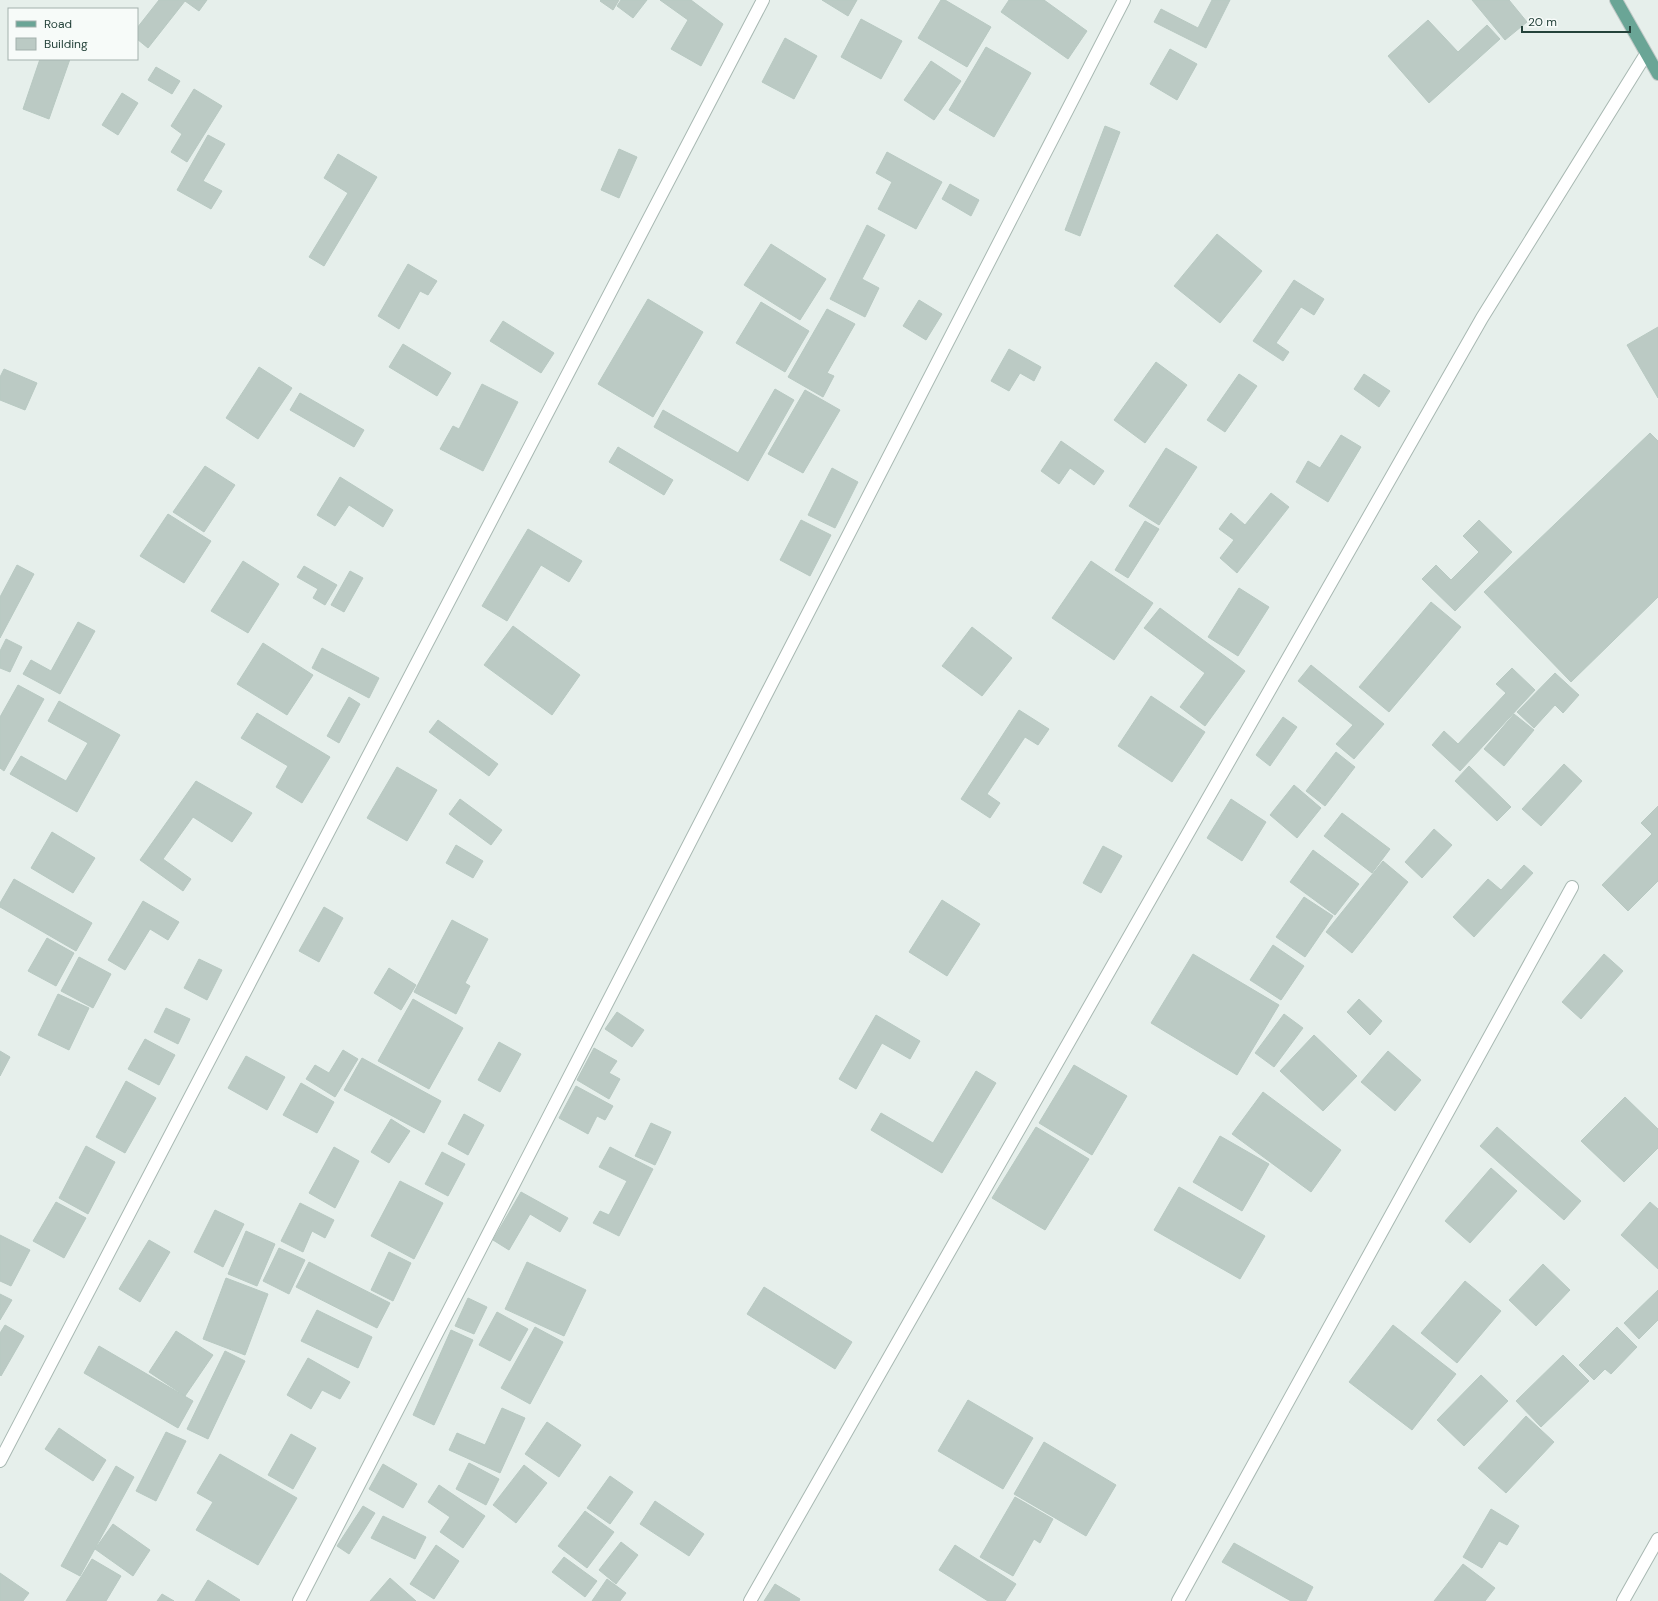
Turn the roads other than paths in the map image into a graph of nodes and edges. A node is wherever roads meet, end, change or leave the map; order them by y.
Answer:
1 (763, 0) edge
2 (1124, 0) edge
3 (1616, 0) edge
4 (1646, 54) junction
5 (1658, 74) edge
6 (1572, 887) dead end
7 (0, 1461) edge
8 (1658, 1539) edge
9 (299, 1601) edge
10 (750, 1601) edge
11 (1178, 1601) edge
12 (1623, 1601) edge

1 - 7 street
2 - 9 street
3 - 4 main road
4 - 5 main road
4 - 10 street
6 - 11 street
8 - 12 street

